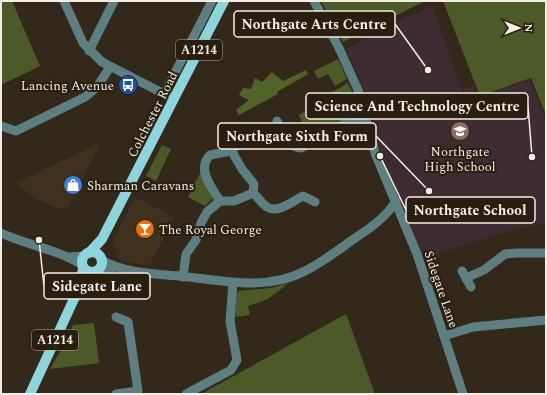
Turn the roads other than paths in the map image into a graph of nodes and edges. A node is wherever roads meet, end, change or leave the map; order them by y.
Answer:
1 (64, 1) edge
2 (114, 1) edge
3 (212, 1) edge
4 (224, 1) edge
5 (314, 1) edge
6 (89, 50) junction
7 (110, 68) junction
8 (164, 94) junction
9 (174, 99) junction
10 (365, 116) junction
11 (276, 121) dead end
12 (1, 126) edge
13 (305, 187) dead end
14 (254, 193) junction
15 (303, 196) junction
16 (220, 201) junction
17 (396, 201) junction
18 (314, 202) dead end
19 (401, 214) junction
20 (379, 221) junction
21 (1, 233) edge
22 (102, 239) junction
23 (546, 254) edge
24 (101, 259) junction
25 (85, 260) junction
26 (117, 267) junction
27 (95, 272) junction
28 (183, 277) junction
29 (233, 283) junction
30 (80, 286) junction
31 (472, 288) dead end
32 (116, 317) dead end
33 (546, 320) edge
34 (444, 336) junction
35 (138, 392) edge
36 (30, 394) edge
37 (116, 394) edge
38 (186, 394) edge
39 (463, 394) edge

1 - 6 street
2 - 6 street
3 - 8 street, Colchester Road
4 - 9 main road, Colchester Road / A1214
5 - 10 street, Sidegate Lane
6 - 7 street
7 - 8 street
7 - 12 street
8 - 9 street
9 - 22 main road, Colchester Road / A1214
10 - 11 street
10 - 17 street, Sidegate Lane
13 - 15 street
14 - 15 street
14 - 16 street
14 - 16 street
15 - 18 street
16 - 28 street
17 - 19 street, Sidegate Lane
17 - 20 street
19 - 20 street
19 - 34 street, Sidegate Lane
20 - 29 street
21 - 25 street
22 - 24 main road, Colchester Road / A1214
22 - 25 main road, Colchester Road / A1214
23 - 31 street
24 - 25 main road
24 - 26 street
24 - 27 main road
25 - 27 main road
25 - 30 main road, A1214
26 - 27 street
26 - 28 street
27 - 30 main road, A1214
28 - 29 street
29 - 38 street
30 - 36 main road, A1214
32 - 35 street
33 - 34 street
34 - 39 street, Sidegate Lane
35 - 37 street

